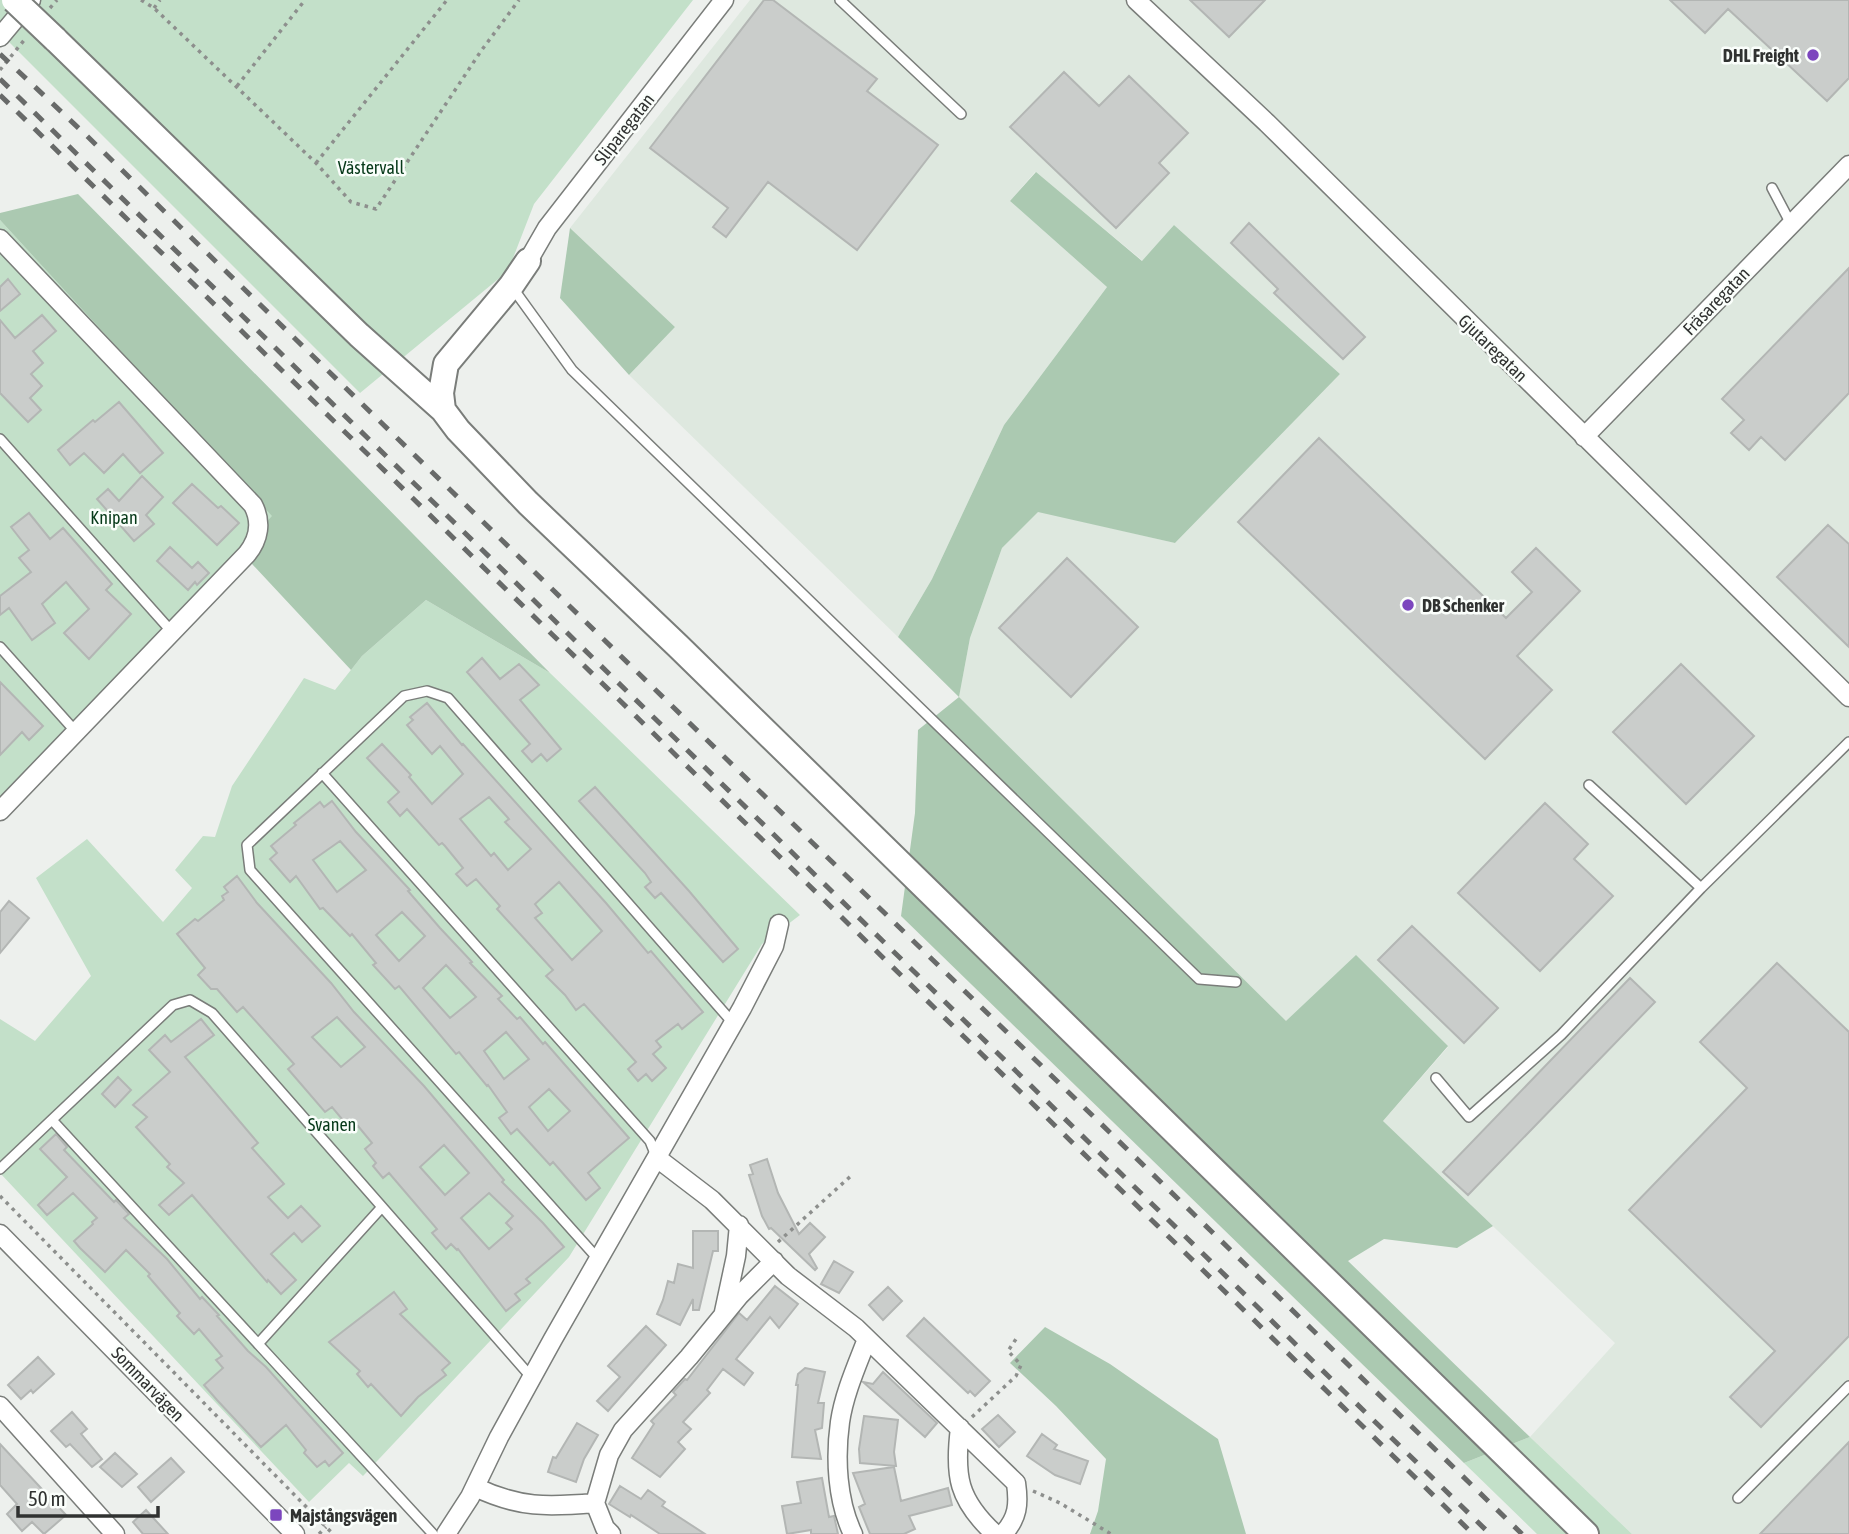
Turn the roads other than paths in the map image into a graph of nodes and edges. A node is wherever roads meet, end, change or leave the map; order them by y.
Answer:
1 (14, 0) edge
2 (32, 0) edge
3 (724, 0) edge
4 (839, 0) edge
5 (1136, 0) edge
6 (0, 37) edge
7 (961, 114) dead end
8 (1849, 165) edge
9 (1772, 188) dead end
10 (1791, 224) junction
11 (0, 239) edge
12 (528, 261) joint
13 (511, 286) junction
14 (443, 410) junction
15 (1584, 437) junction
16 (0, 439) edge
17 (172, 632) junction
18 (0, 647) edge
19 (1849, 696) edge
20 (76, 732) junction
21 (1849, 742) edge
22 (322, 773) junction
23 (1589, 785) dead end
24 (0, 811) edge
25 (1701, 888) junction
26 (779, 924) dead end
27 (1236, 982) dead end
28 (733, 1023) junction
29 (1436, 1078) dead end
30 (52, 1120) junction
31 (657, 1158) junction
32 (0, 1169) edge
33 (382, 1207) junction
34 (738, 1225) junction
35 (0, 1234) edge
36 (770, 1257) junction
37 (599, 1261) junction
38 (724, 1315) junction
39 (867, 1339) junction
40 (258, 1344) junction
41 (531, 1378) junction
42 (1849, 1386) edge
43 (0, 1406) edge
44 (960, 1428) junction
45 (475, 1487) junction
46 (1738, 1498) dead end
47 (595, 1503) junction
48 (114, 1534) edge
49 (295, 1534) edge
50 (433, 1534) edge
51 (446, 1534) edge
52 (611, 1534) edge
53 (853, 1534) edge
54 (995, 1534) edge
55 (1003, 1534) edge
56 (1586, 1534) edge

1 - 14 main road, bridge
2 - 6 street
3 - 12 street, Sliparegatan
4 - 7 lane
5 - 15 street, Gjutaregatan
8 - 10 street, Fräsaregatan
9 - 10 lane
10 - 15 street, Fräsaregatan
11 - 17 street
12 - 13 main road
13 - 14 main road
13 - 27 lane
14 - 56 main road
15 - 19 street, Gjutaregatan
16 - 17 lane
17 - 20 street
18 - 20 lane
20 - 24 street
21 - 25 lane
22 - 28 lane
22 - 31 lane
22 - 37 lane
23 - 25 lane
25 - 29 lane
26 - 28 street
28 - 31 street
30 - 32 lane
30 - 33 lane
30 - 40 lane
31 - 34 street
31 - 37 street
33 - 40 lane
33 - 41 lane
34 - 36 street
34 - 38 street
35 - 49 street, Sommarvägen
36 - 38 street
36 - 39 street
37 - 41 street
38 - 47 street
39 - 44 street
39 - 53 street
40 - 50 lane
41 - 45 street
42 - 46 lane
43 - 48 street
44 - 54 street
44 - 55 street
45 - 47 street
45 - 51 street
47 - 52 street

